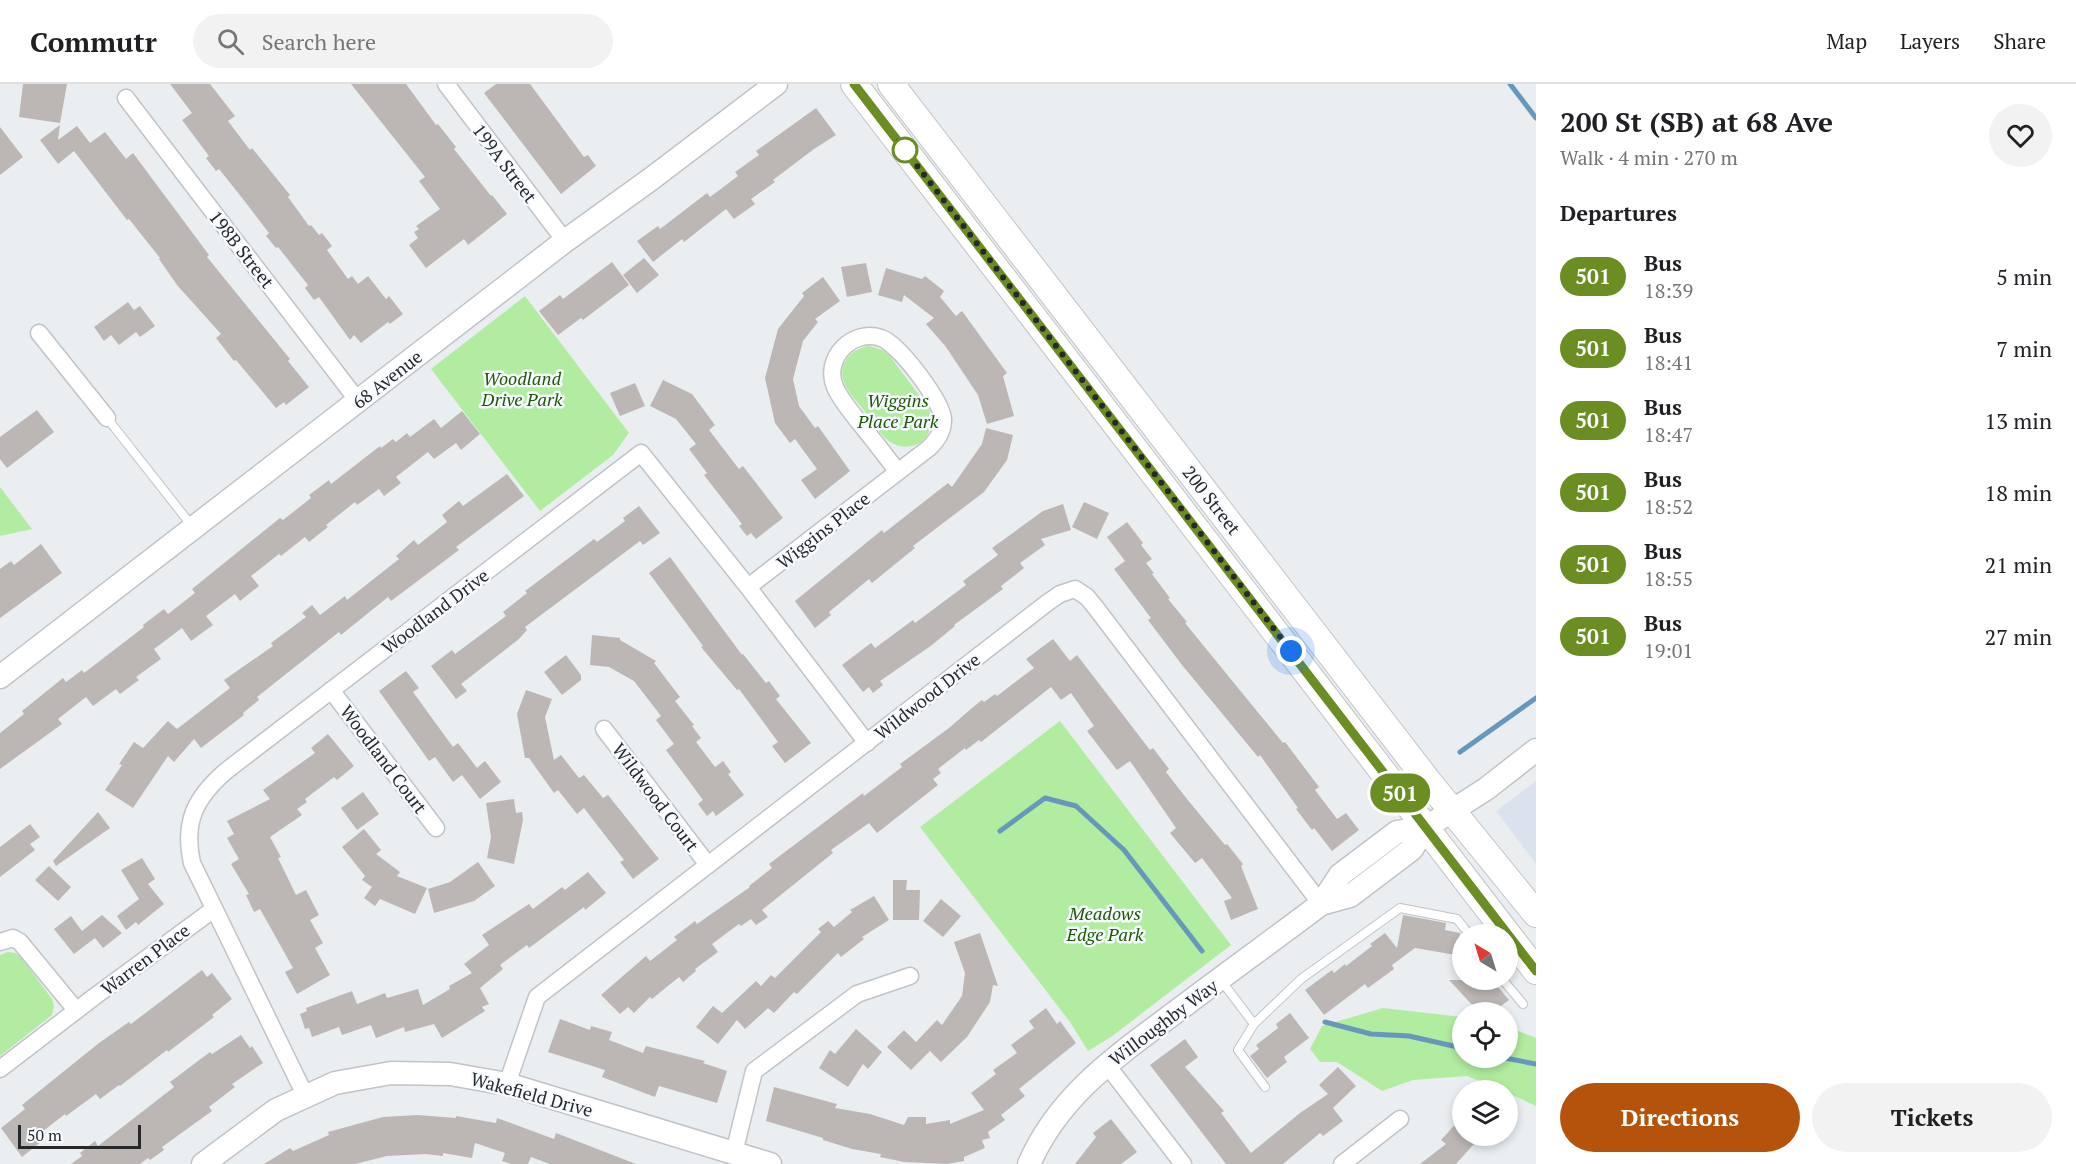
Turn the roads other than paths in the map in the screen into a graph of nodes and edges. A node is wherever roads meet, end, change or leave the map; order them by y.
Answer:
1 (446, 84) edge
2 (776, 84) edge
3 (855, 84) edge
4 (891, 84) edge
5 (126, 98) dead end
6 (565, 242) junction
7 (39, 333) dead end
8 (358, 401) junction
9 (107, 418) joint
10 (898, 472) junction
11 (193, 527) junction
12 (748, 587) junction
13 (0, 677) edge
14 (331, 690) junction
15 (604, 729) dead end
16 (867, 743) junction
17 (1536, 750) edge
18 (1452, 810) junction
19 (436, 828) dead end
20 (1425, 828) junction
21 (708, 864) junction
22 (1322, 904) junction
23 (214, 909) junction
24 (1536, 914) edge
25 (1461, 924) edge
26 (0, 942) edge
27 (1536, 971) edge
28 (910, 976) dead end
29 (1220, 979) junction
30 (1511, 990) edge
31 (1522, 1004) dead end
32 (76, 1011) junction
33 (1254, 1024) junction
34 (1107, 1065) junction
35 (0, 1069) edge
36 (507, 1084) junction
37 (1265, 1087) dead end
38 (306, 1097) junction
39 (1400, 1119) dead end
40 (734, 1153) junction
41 (203, 1164) edge
42 (770, 1164) edge
43 (1029, 1164) edge
44 (1183, 1164) edge
45 (1342, 1164) edge

1 - 6 street, 199A Street
2 - 6 street, 68 Avenue
3 - 20 main road, 200 Street
4 - 18 main road, 200 Street
5 - 8 street, 198B Street
6 - 8 street, 68 Avenue
7 - 9 street
8 - 11 street, 68 Avenue
9 - 11 lane
10 - 10 street, Wiggins Place
10 - 12 street, Wiggins Place
11 - 13 street, 68 Avenue
12 - 14 street, Woodland Drive
12 - 16 street, Woodland Drive
14 - 19 street, Woodland Court
14 - 23 street, Woodland Drive
15 - 21 street, Wildwood Court
16 - 21 street, Wildwood Drive
16 - 22 street, Wildwood Drive
17 - 18 street
18 - 20 street
18 - 24 main road, 200 Street
20 - 22 street, Willoughby Way
20 - 27 main road, 200 Street
21 - 36 street, Wildwood Drive
22 - 29 street, Willoughby Way
23 - 32 street, Warren Place
23 - 38 street, Woodland Drive
25 - 33 lane
26 - 32 street
28 - 40 street
29 - 33 lane
29 - 34 street, Willoughby Way
30 - 31 lane
32 - 35 street, Warren Place
33 - 37 lane
34 - 43 street, Willoughby Way
34 - 44 street
36 - 38 street, Wakefield Drive
36 - 40 street, Wakefield Drive
38 - 41 street, Wakefield Drive
39 - 45 street
40 - 42 street, Wakefield Drive

